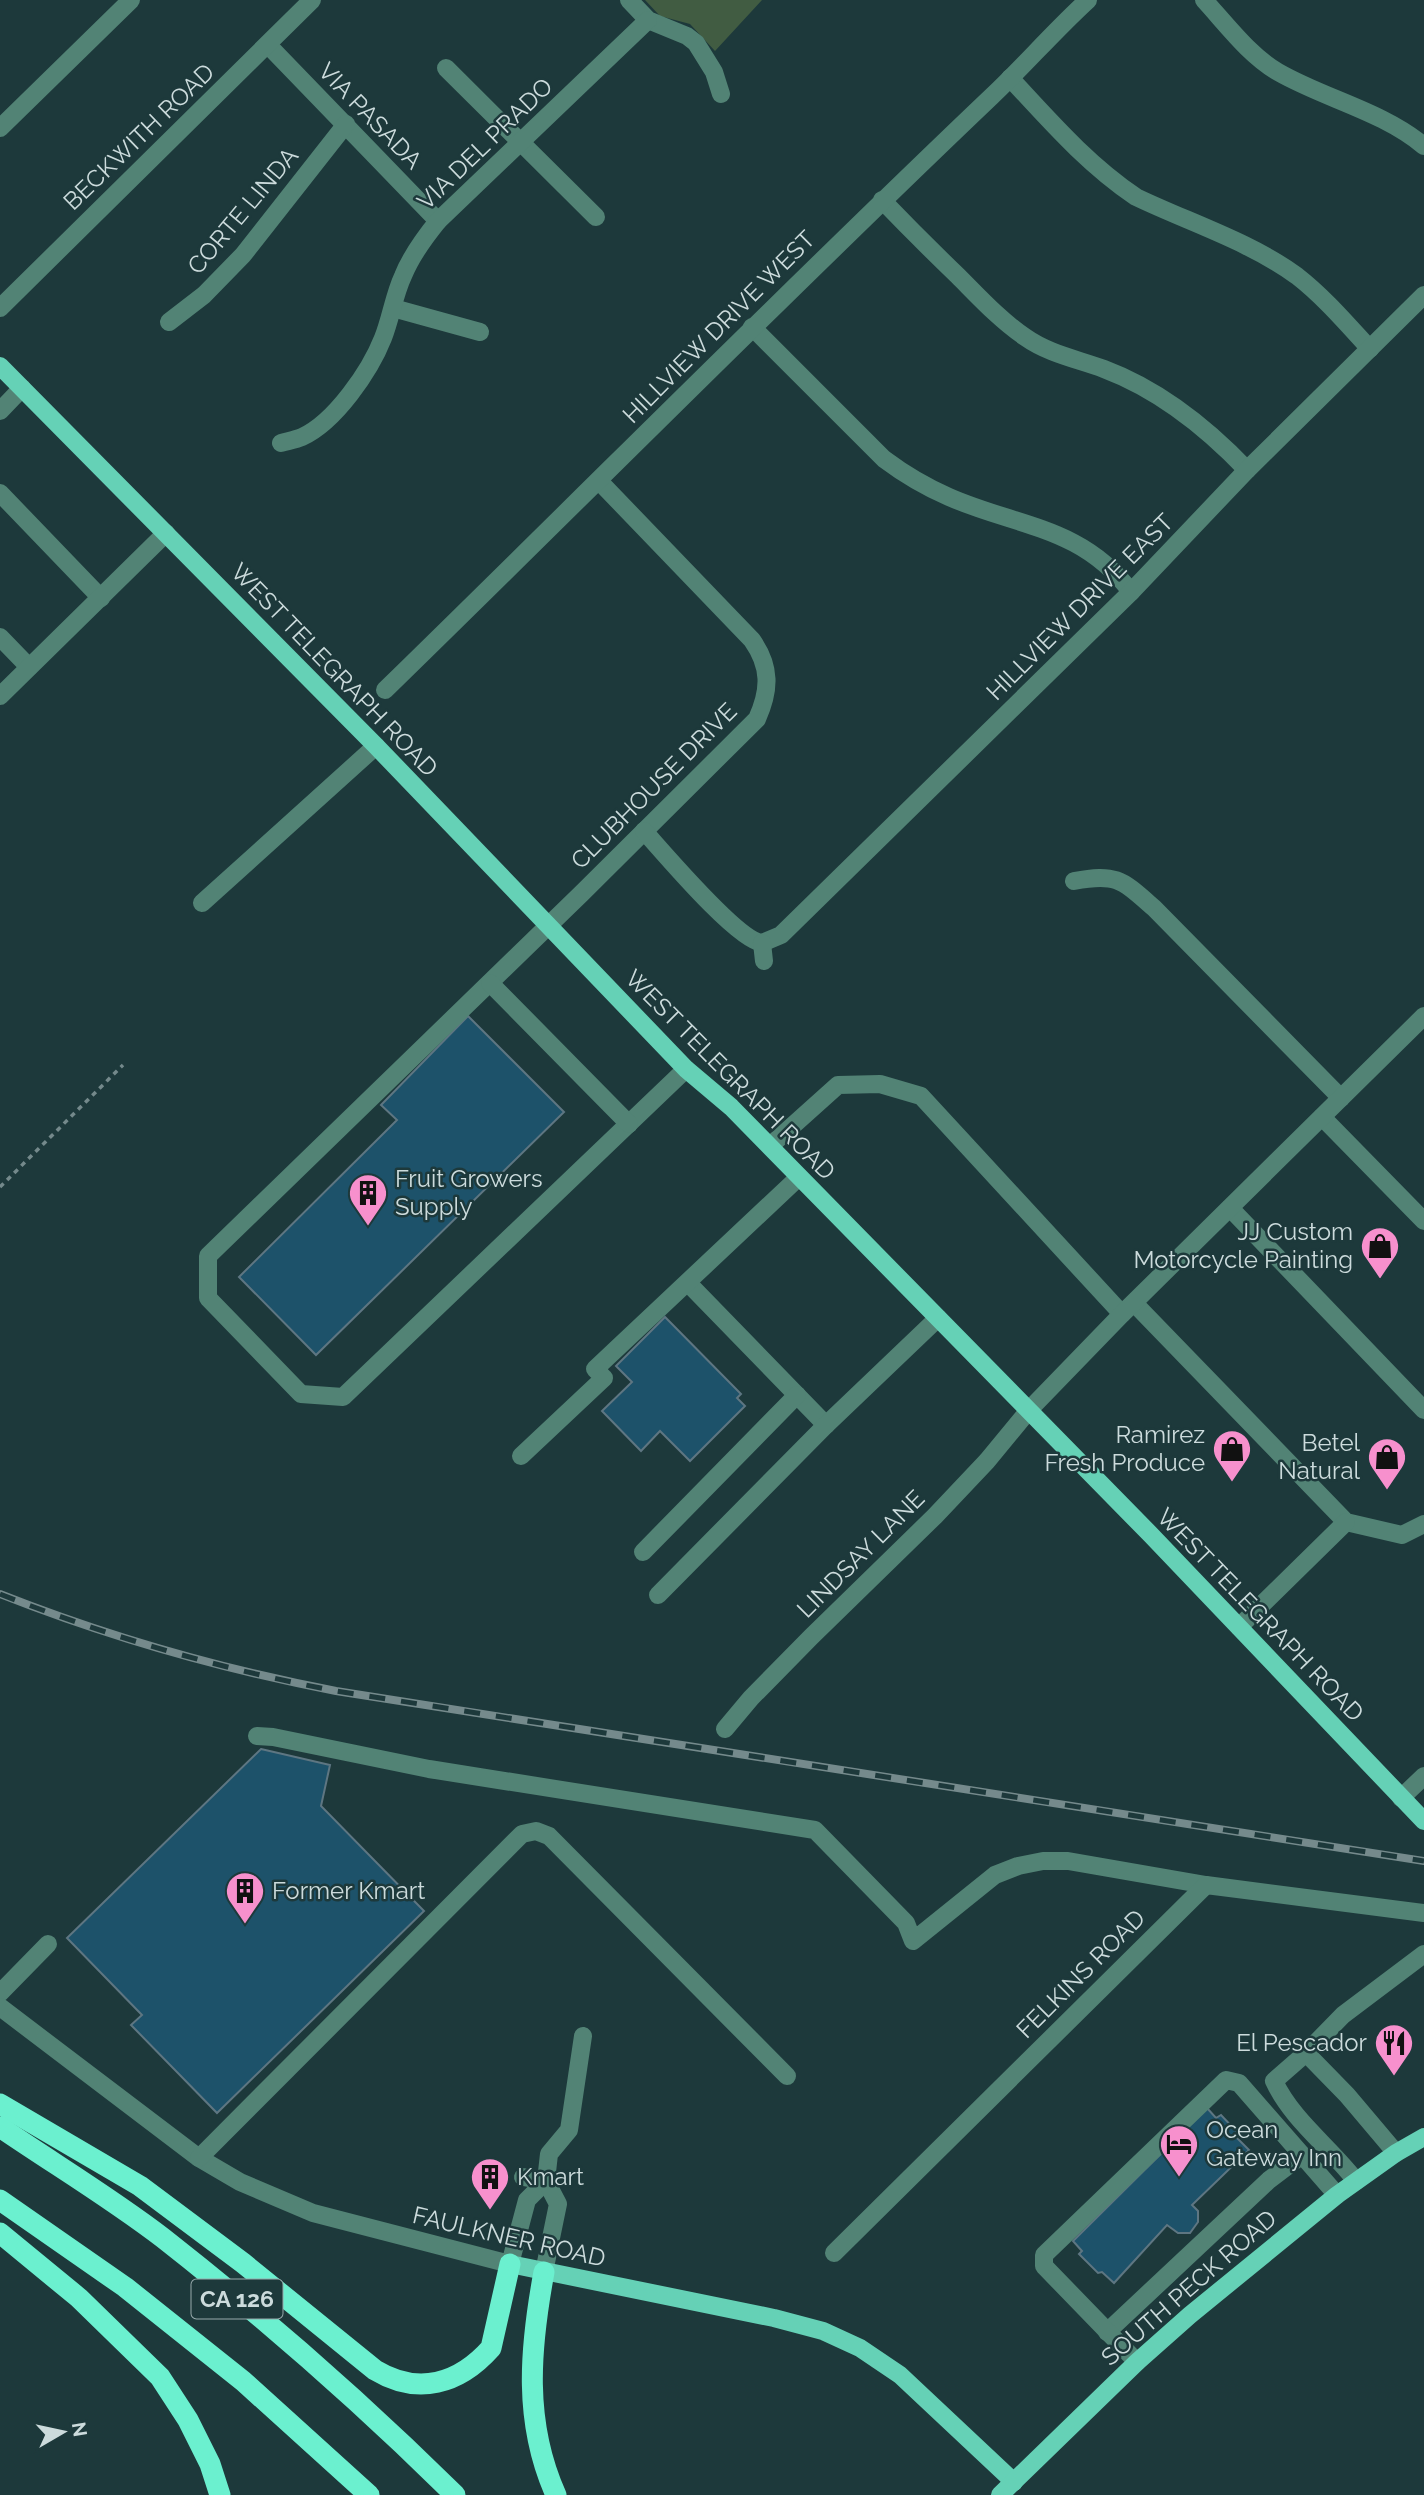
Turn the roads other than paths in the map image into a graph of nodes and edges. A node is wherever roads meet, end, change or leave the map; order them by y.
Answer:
1 (131, 0) edge
2 (312, 0) edge
3 (629, 0) edge
4 (1088, 0) edge
5 (1204, 0) edge
6 (648, 20) junction
7 (268, 45) junction
8 (446, 68) dead end
9 (1010, 79) junction
10 (721, 94) dead end
11 (346, 124) junction
12 (0, 128) edge
13 (523, 142) junction
14 (1424, 146) edge
15 (882, 200) junction
16 (596, 217) dead end
17 (438, 220) junction
18 (1424, 295) edge
19 (0, 308) edge
20 (393, 308) junction
21 (169, 322) dead end
22 (752, 327) junction
23 (480, 331) dead end
24 (1370, 349) junction
25 (0, 366) edge
26 (22, 388) junction
27 (0, 411) edge
28 (281, 443) dead end
29 (1247, 470) junction
30 (599, 481) junction
31 (0, 493) edge
32 (166, 533) junction
33 (1131, 592) junction
34 (101, 598) junction
35 (0, 637) edge
36 (30, 667) junction
37 (385, 690) dead end
38 (0, 696) edge
39 (376, 746) junction
40 (644, 831) junction
41 (1074, 881) dead end
42 (202, 903) dead end
43 (548, 926) junction
44 (490, 983) junction
45 (1422, 1022) edge
46 (686, 1069) junction
47 (1341, 1098) junction
48 (1322, 1117) junction
49 (629, 1124) junction
50 (770, 1146) junction
51 (799, 1177) junction
52 (1230, 1208) junction
53 (1424, 1221) edge
54 (688, 1283) junction
55 (1128, 1309) junction
56 (938, 1318) junction
57 (797, 1395) junction
58 (1029, 1410) junction
59 (1424, 1410) edge
60 (826, 1424) junction
61 (521, 1456) dead end
62 (1346, 1522) junction
63 (1424, 1524) edge
64 (643, 1552) dead end
65 (658, 1595) dead end
66 (1239, 1627) junction
67 (725, 1729) dead end
68 (257, 1736) dead end
69 (1424, 1776) edge
70 (1401, 1798) junction
71 (1424, 1821) edge
72 (1206, 1885) junction
73 (1424, 1913) edge
74 (48, 1944) dead end
75 (1424, 1954) edge
76 (0, 1993) edge
77 (0, 2007) edge
78 (583, 2036) dead end
79 (1306, 2053) junction
80 (787, 2076) dead end
81 (0, 2104) edge
82 (0, 2127) edge
83 (1424, 2137) edge
84 (1396, 2153) junction
85 (1302, 2155) junction
86 (199, 2158) junction
87 (523, 2177) dead end
88 (546, 2181) junction
89 (1356, 2181) junction
90 (1337, 2195) junction
91 (0, 2200) edge
92 (0, 2233) edge
93 (834, 2253) dead end
94 (510, 2264) junction
95 (544, 2272) junction
96 (1107, 2332) junction
97 (1137, 2362) junction
98 (1014, 2482) junction
99 (220, 2495) edge
100 (369, 2495) edge
101 (455, 2495) edge
102 (556, 2495) edge
103 (1000, 2495) edge

1 - 12 street
2 - 7 street, BECKWITH ROAD
3 - 6 street
4 - 9 street, HILLVIEW DRIVE WEST
5 - 14 street
6 - 10 street
6 - 13 street, VIA DEL PRADO
7 - 11 street, VIA PASADA
7 - 19 street, BECKWITH ROAD
8 - 13 street
9 - 15 street, HILLVIEW DRIVE WEST
9 - 24 street
11 - 17 street, VIA PASADA
11 - 21 street, CORTE LINDA
13 - 16 street
13 - 17 street, VIA DEL PRADO
15 - 22 street, HILLVIEW DRIVE WEST
15 - 29 street
17 - 20 street, VIA DEL PRADO
18 - 24 street, HILLVIEW DRIVE EAST
20 - 23 street
20 - 28 street, VIA DEL PRADO
22 - 30 street, HILLVIEW DRIVE WEST
22 - 33 street
24 - 29 street, HILLVIEW DRIVE EAST
25 - 26 main road, WEST TELEGRAPH ROAD
26 - 27 street
26 - 32 main road, WEST TELEGRAPH ROAD
29 - 33 street, HILLVIEW DRIVE EAST
30 - 37 street, HILLVIEW DRIVE WEST
30 - 40 street, CLUBHOUSE DRIVE
31 - 34 street
32 - 34 street
32 - 39 main road, WEST TELEGRAPH ROAD
33 - 40 street, HILLVIEW DRIVE EAST
34 - 36 street
35 - 36 street
36 - 38 street
39 - 42 street
39 - 43 main road, WEST TELEGRAPH ROAD
40 - 43 street, CLUBHOUSE DRIVE
41 - 47 street
43 - 44 street, CLUBHOUSE DRIVE
43 - 46 main road, WEST TELEGRAPH ROAD
44 - 49 street
44 - 49 street, CLUBHOUSE DRIVE
45 - 47 street, LINDSAY LANE
46 - 49 street, CLUBHOUSE DRIVE
46 - 50 main road, WEST TELEGRAPH ROAD
47 - 48 street, LINDSAY LANE
48 - 52 street, LINDSAY LANE
48 - 53 street
50 - 51 main road, WEST TELEGRAPH ROAD
50 - 55 street
51 - 54 street
51 - 56 main road, WEST TELEGRAPH ROAD
52 - 55 street, LINDSAY LANE
52 - 59 street
54 - 57 street
54 - 61 street
55 - 58 street, LINDSAY LANE
55 - 62 street
56 - 58 main road, WEST TELEGRAPH ROAD
56 - 60 street
57 - 60 street
57 - 64 street
58 - 66 main road, WEST TELEGRAPH ROAD
58 - 67 street, LINDSAY LANE
60 - 65 street
62 - 63 street
62 - 66 street
66 - 70 main road, WEST TELEGRAPH ROAD
68 - 72 street
69 - 70 street
70 - 71 main road, WEST TELEGRAPH ROAD
72 - 73 street
72 - 93 street, FELKINS ROAD
74 - 76 street
75 - 79 street
77 - 86 street, FAULKNER ROAD
78 - 88 street
79 - 84 street
79 - 89 street
80 - 86 street
81 - 94 highway
82 - 101 highway, CA 126
83 - 84 main road, SOUTH PECK ROAD
84 - 89 main road, SOUTH PECK ROAD
85 - 90 street
85 - 96 street
85 - 96 street
86 - 94 street, FAULKNER ROAD
87 - 88 street
88 - 94 street
88 - 95 street
89 - 90 main road, SOUTH PECK ROAD
90 - 97 main road, SOUTH PECK ROAD
91 - 100 highway, CA 126
92 - 99 highway
94 - 95 main road, FAULKNER ROAD
95 - 98 main road, FAULKNER ROAD
95 - 102 highway
96 - 97 street
97 - 98 main road, SOUTH PECK ROAD
98 - 103 main road, SOUTH PECK ROAD

